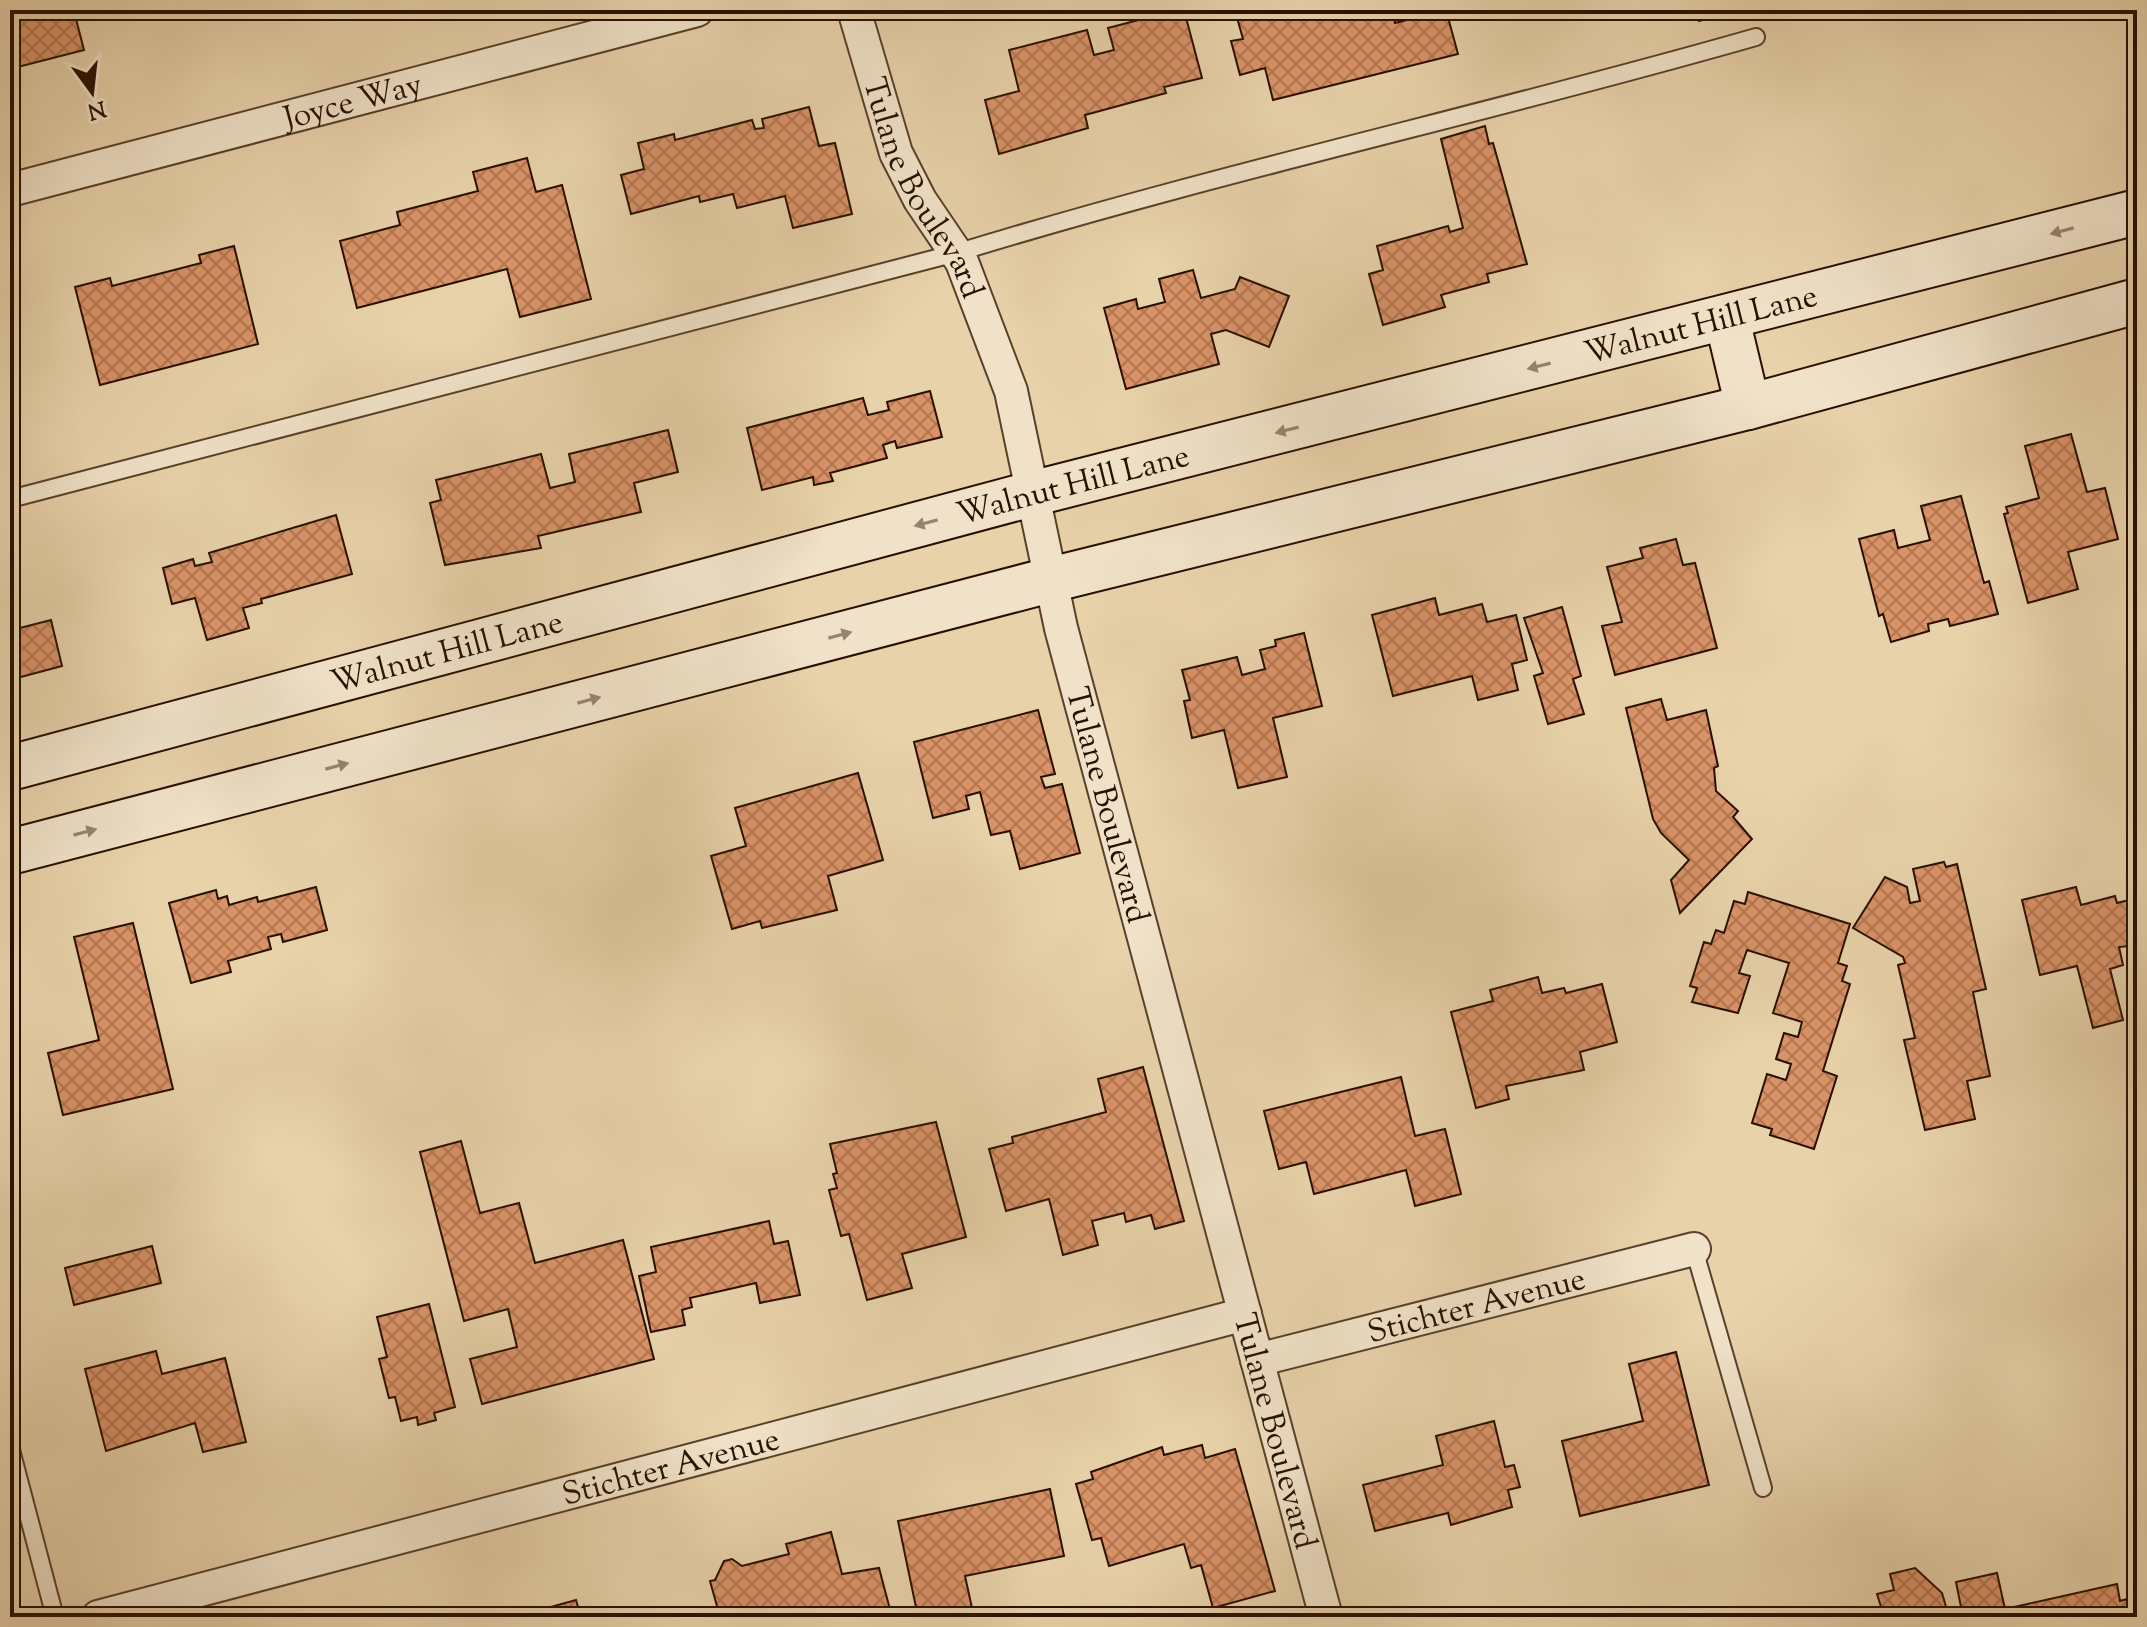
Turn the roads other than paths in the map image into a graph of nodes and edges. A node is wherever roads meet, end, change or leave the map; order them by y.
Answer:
1 (697, 10) edge
2 (854, 10) edge
3 (1756, 37) dead end
4 (10, 190) edge
5 (2137, 212) edge
6 (956, 253) junction
7 (2137, 301) edge
8 (1727, 319) junction
9 (1748, 407) junction
10 (1035, 493) junction
11 (10, 499) edge
12 (1050, 580) junction
13 (10, 768) edge
14 (10, 852) edge
15 (1694, 1249) joint
16 (1245, 1314) junction
17 (1257, 1360) junction
18 (10, 1446) edge
19 (1763, 1488) dead end
20 (55, 1617) edge
21 (98, 1617) edge
22 (1326, 1617) edge

1 - 4 street, Joyce Way
2 - 6 street, Tulane Boulevard
3 - 6 lane
5 -> 8 main road, Walnut Hill Lane
6 - 10 street, Tulane Boulevard
6 - 11 lane
7 - 9 main road
8 - 9 main road
8 -> 10 main road, Walnut Hill Lane
9 - 12 main road
10 - 12 street, Tulane Boulevard
10 -> 13 main road, Walnut Hill Lane
14 -> 12 main road
12 - 16 street, Tulane Boulevard
15 - 17 street, Stichter Avenue
15 - 19 lane
16 - 17 street, Tulane Boulevard
16 - 21 street, Stichter Avenue
17 - 22 street, Tulane Boulevard
18 - 20 lane

